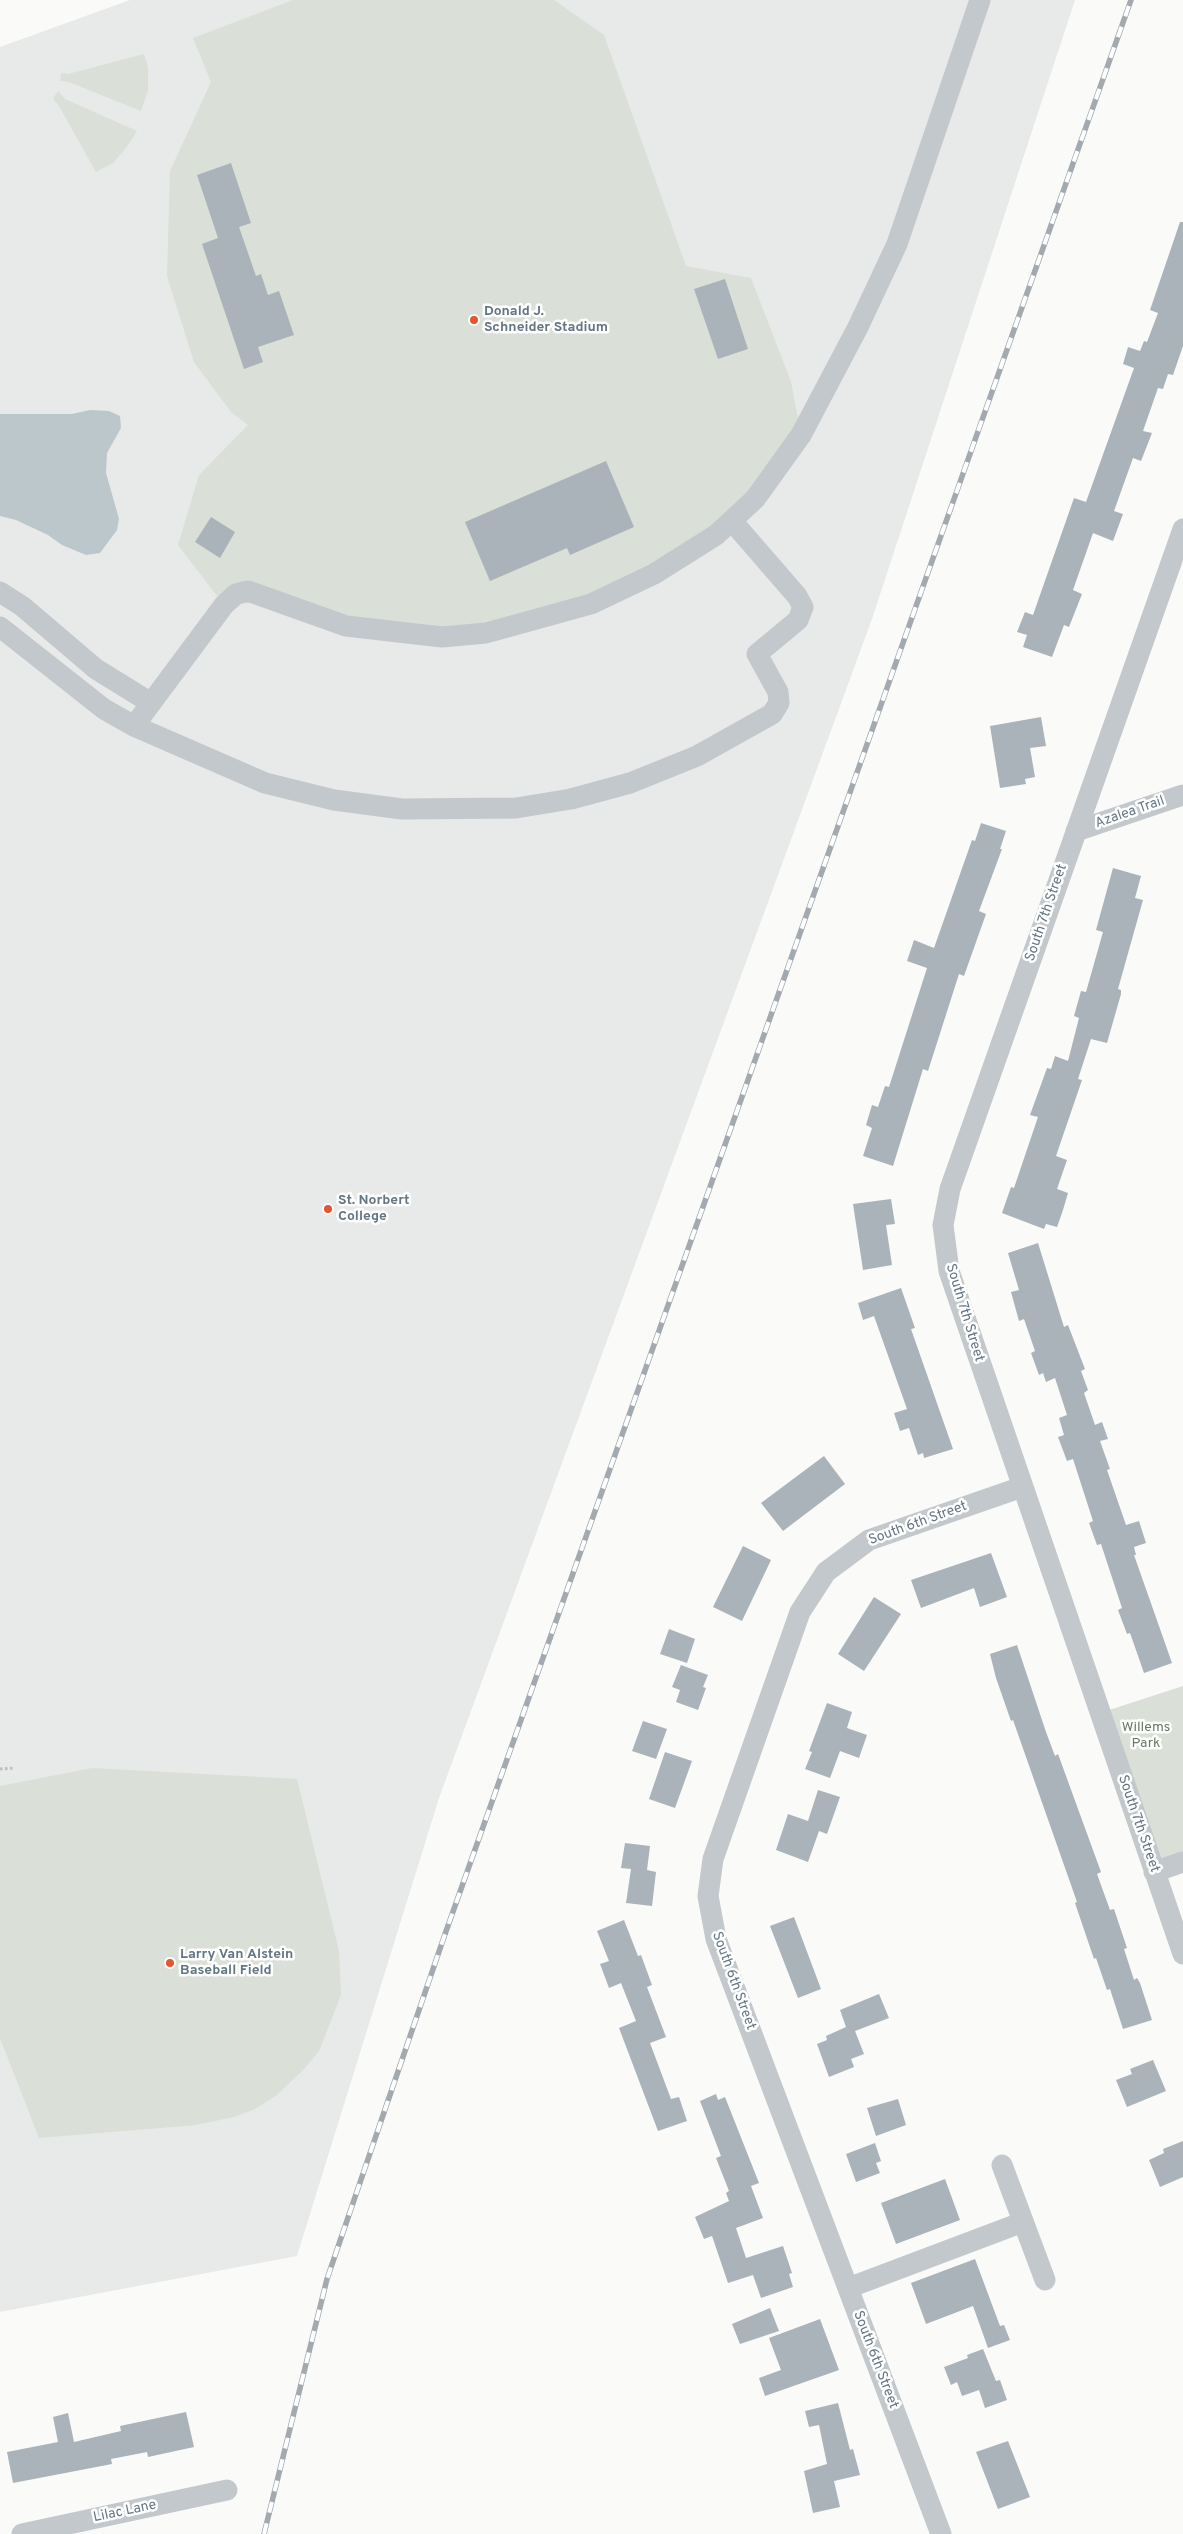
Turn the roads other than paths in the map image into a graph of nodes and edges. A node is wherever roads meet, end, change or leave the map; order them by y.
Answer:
1 (980, 0) edge
2 (732, 521) junction
3 (1183, 529) edge
4 (0, 592) edge
5 (0, 627) edge
6 (151, 703) junction
7 (134, 726) junction
8 (1183, 795) edge
9 (1076, 831) junction
10 (1022, 1487) junction
11 (1183, 1862) edge
12 (1154, 1872) junction
13 (1183, 1954) edge
14 (1002, 2165) dead end
15 (1023, 2222) junction
16 (1045, 2280) dead end
17 (848, 2288) junction
18 (227, 2490) dead end
19 (22, 2534) edge
20 (941, 2534) edge

1 - 2 street
2 - 6 street
2 - 7 street
3 - 9 street, South 7th Street
4 - 6 street
5 - 7 street
6 - 7 street
8 - 9 street, Azalea Trail
9 - 10 street, South 7th Street
10 - 12 street, South 7th Street
10 - 17 street, South 6th Street
11 - 12 street
12 - 13 street, South 7th Street
14 - 15 street
15 - 16 street
15 - 17 street
17 - 20 street, South 6th Street
18 - 19 street, Lilac Lane

